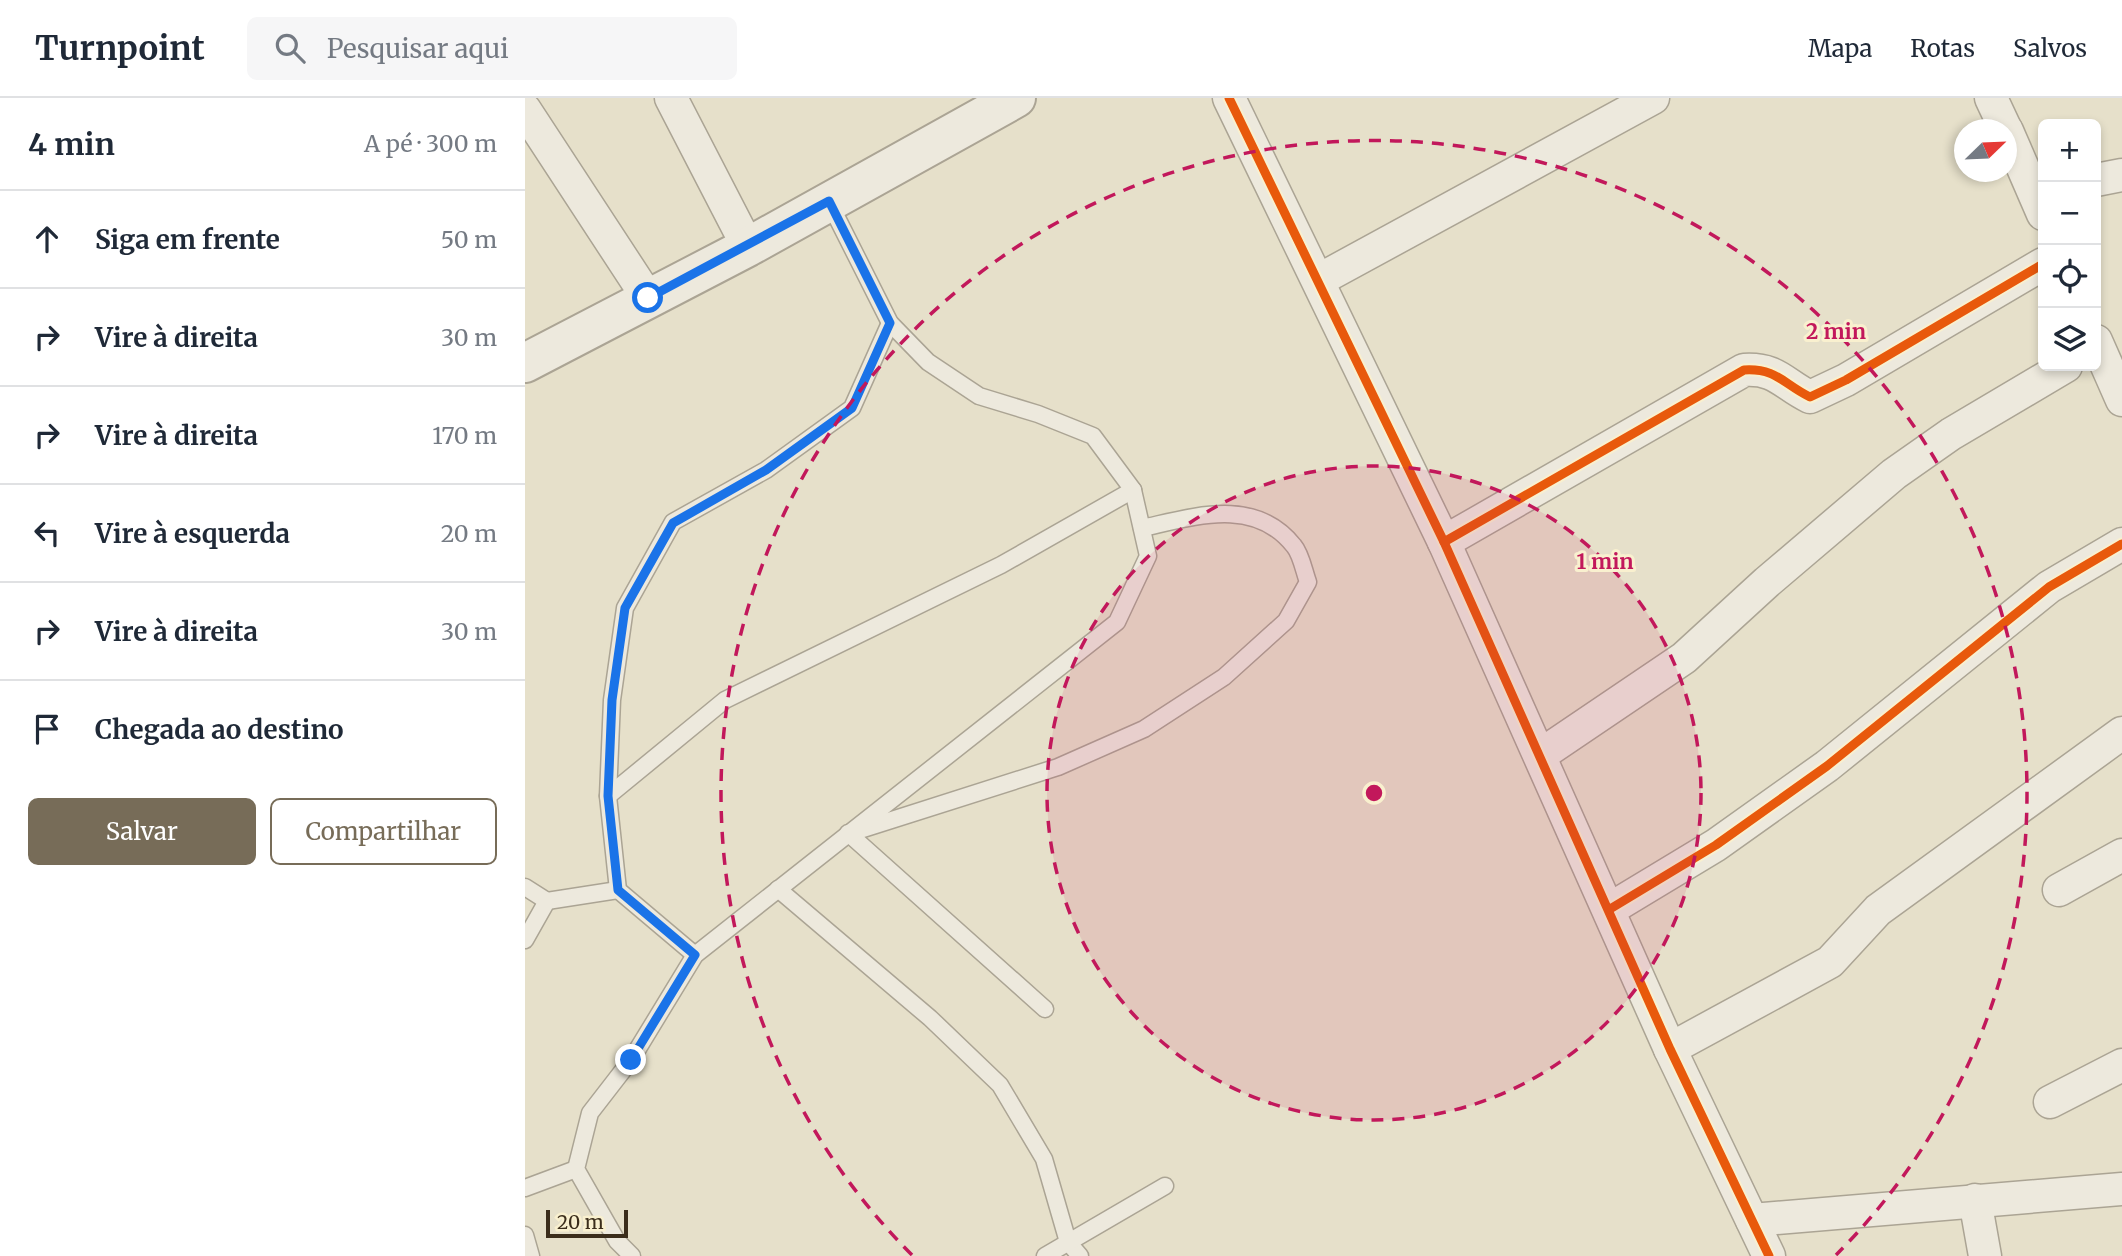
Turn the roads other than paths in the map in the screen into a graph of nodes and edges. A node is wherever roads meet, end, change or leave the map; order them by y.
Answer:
1 (671, 98) edge
2 (1016, 98) edge
3 (1229, 98) edge
4 (1653, 98) edge
5 (1991, 98) edge
6 (525, 110) edge
7 (2001, 119) edge
8 (2017, 150) edge
9 (2122, 175) edge
10 (2101, 179) edge
11 (2037, 185) edge
12 (829, 201) junction
13 (748, 247) junction
14 (2038, 267) edge
15 (1319, 280) junction
16 (648, 298) junction
17 (890, 323) junction
18 (2101, 354) edge
19 (525, 363) edge
20 (2058, 371) edge
21 (2122, 400) edge
22 (1133, 490) junction
23 (1142, 528) junction
24 (1444, 542) junction
25 (2122, 544) edge
26 (2122, 733) edge
27 (1542, 754) junction
28 (608, 796) junction
29 (848, 833) junction
30 (2122, 855) edge
31 (525, 887) edge
32 (778, 889) junction
33 (618, 890) junction
34 (2059, 890) dead end
35 (548, 901) junction
36 (1610, 909) junction
37 (525, 940) edge
38 (695, 955) junction
39 (1045, 1009) dead end
40 (1670, 1049) junction
41 (2122, 1065) edge
42 (2050, 1102) dead end
43 (576, 1169) junction
44 (1165, 1186) dead end
45 (525, 1188) edge
46 (2122, 1189) edge
47 (1976, 1200) junction
48 (1752, 1220) junction
49 (525, 1235) edge
50 (1068, 1242) junction
51 (531, 1256) edge
52 (632, 1256) edge
53 (1045, 1256) edge
54 (1080, 1256) edge
55 (1769, 1256) edge
56 (1985, 1256) edge

1 - 13 street
2 - 12 street
3 - 15 street
4 - 15 street
5 - 7 street
6 - 16 street
8 - 11 street
9 - 10 street
12 - 13 street
12 - 17 lane
13 - 16 street
14 - 24 street
15 - 24 street
16 - 19 street
17 - 22 lane
17 - 28 lane
18 - 21 street
20 - 27 street
22 - 23 lane
22 - 28 lane
23 - 29 lane
23 - 29 lane
24 - 27 street
25 - 36 street
26 - 40 street
27 - 36 street
28 - 33 lane
29 - 32 lane
29 - 39 lane
30 - 34 street
31 - 35 lane
32 - 38 lane
32 - 50 lane
33 - 35 lane
33 - 38 lane
35 - 37 lane
36 - 40 street
38 - 43 lane
40 - 48 street
41 - 42 street
43 - 45 lane
43 - 52 lane
44 - 50 lane
46 - 47 street
47 - 48 street
47 - 56 street
48 - 55 street
49 - 51 lane
50 - 53 lane
50 - 54 lane

